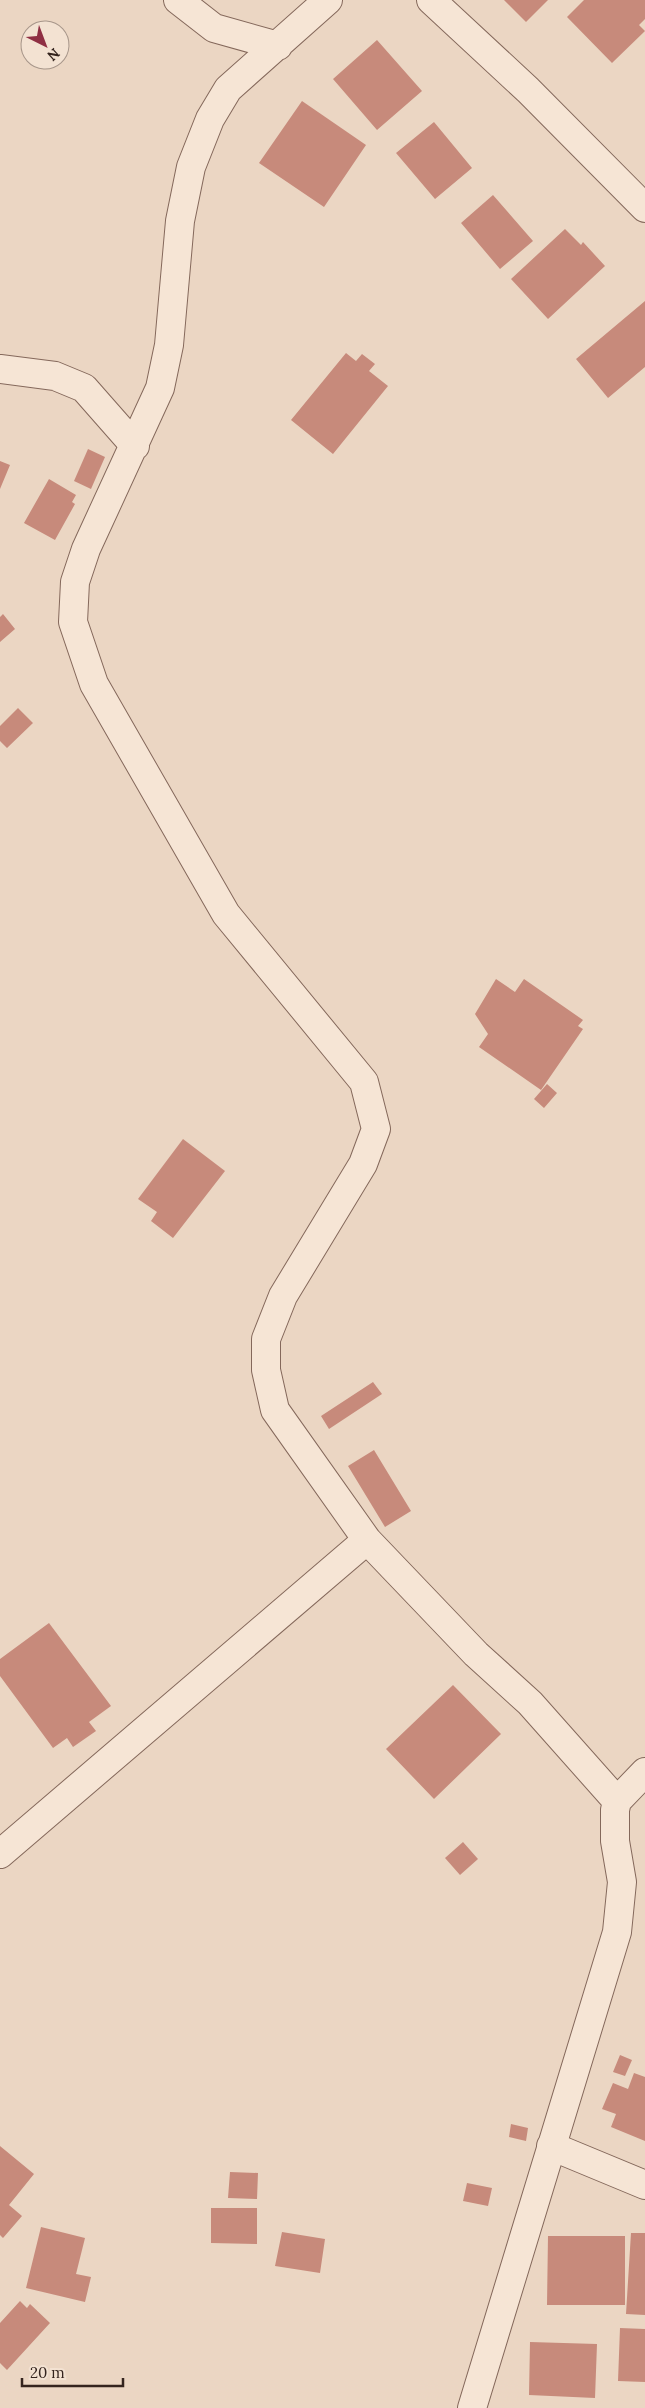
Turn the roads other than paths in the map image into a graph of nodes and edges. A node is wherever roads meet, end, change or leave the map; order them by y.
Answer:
1 (178, 0) edge
2 (328, 0) edge
3 (430, 0) edge
4 (278, 46) junction
5 (645, 208) edge
6 (0, 368) edge
7 (135, 446) junction
8 (367, 1540) junction
9 (645, 1772) edge
10 (617, 1802) junction
11 (0, 1854) edge
12 (551, 2146) junction
13 (645, 2185) edge
14 (472, 2408) edge

1 - 4 street
2 - 4 street
3 - 5 street
4 - 7 street
6 - 7 street
7 - 8 street
8 - 10 street
8 - 11 street
9 - 10 street
10 - 12 street
12 - 13 street
12 - 14 street

